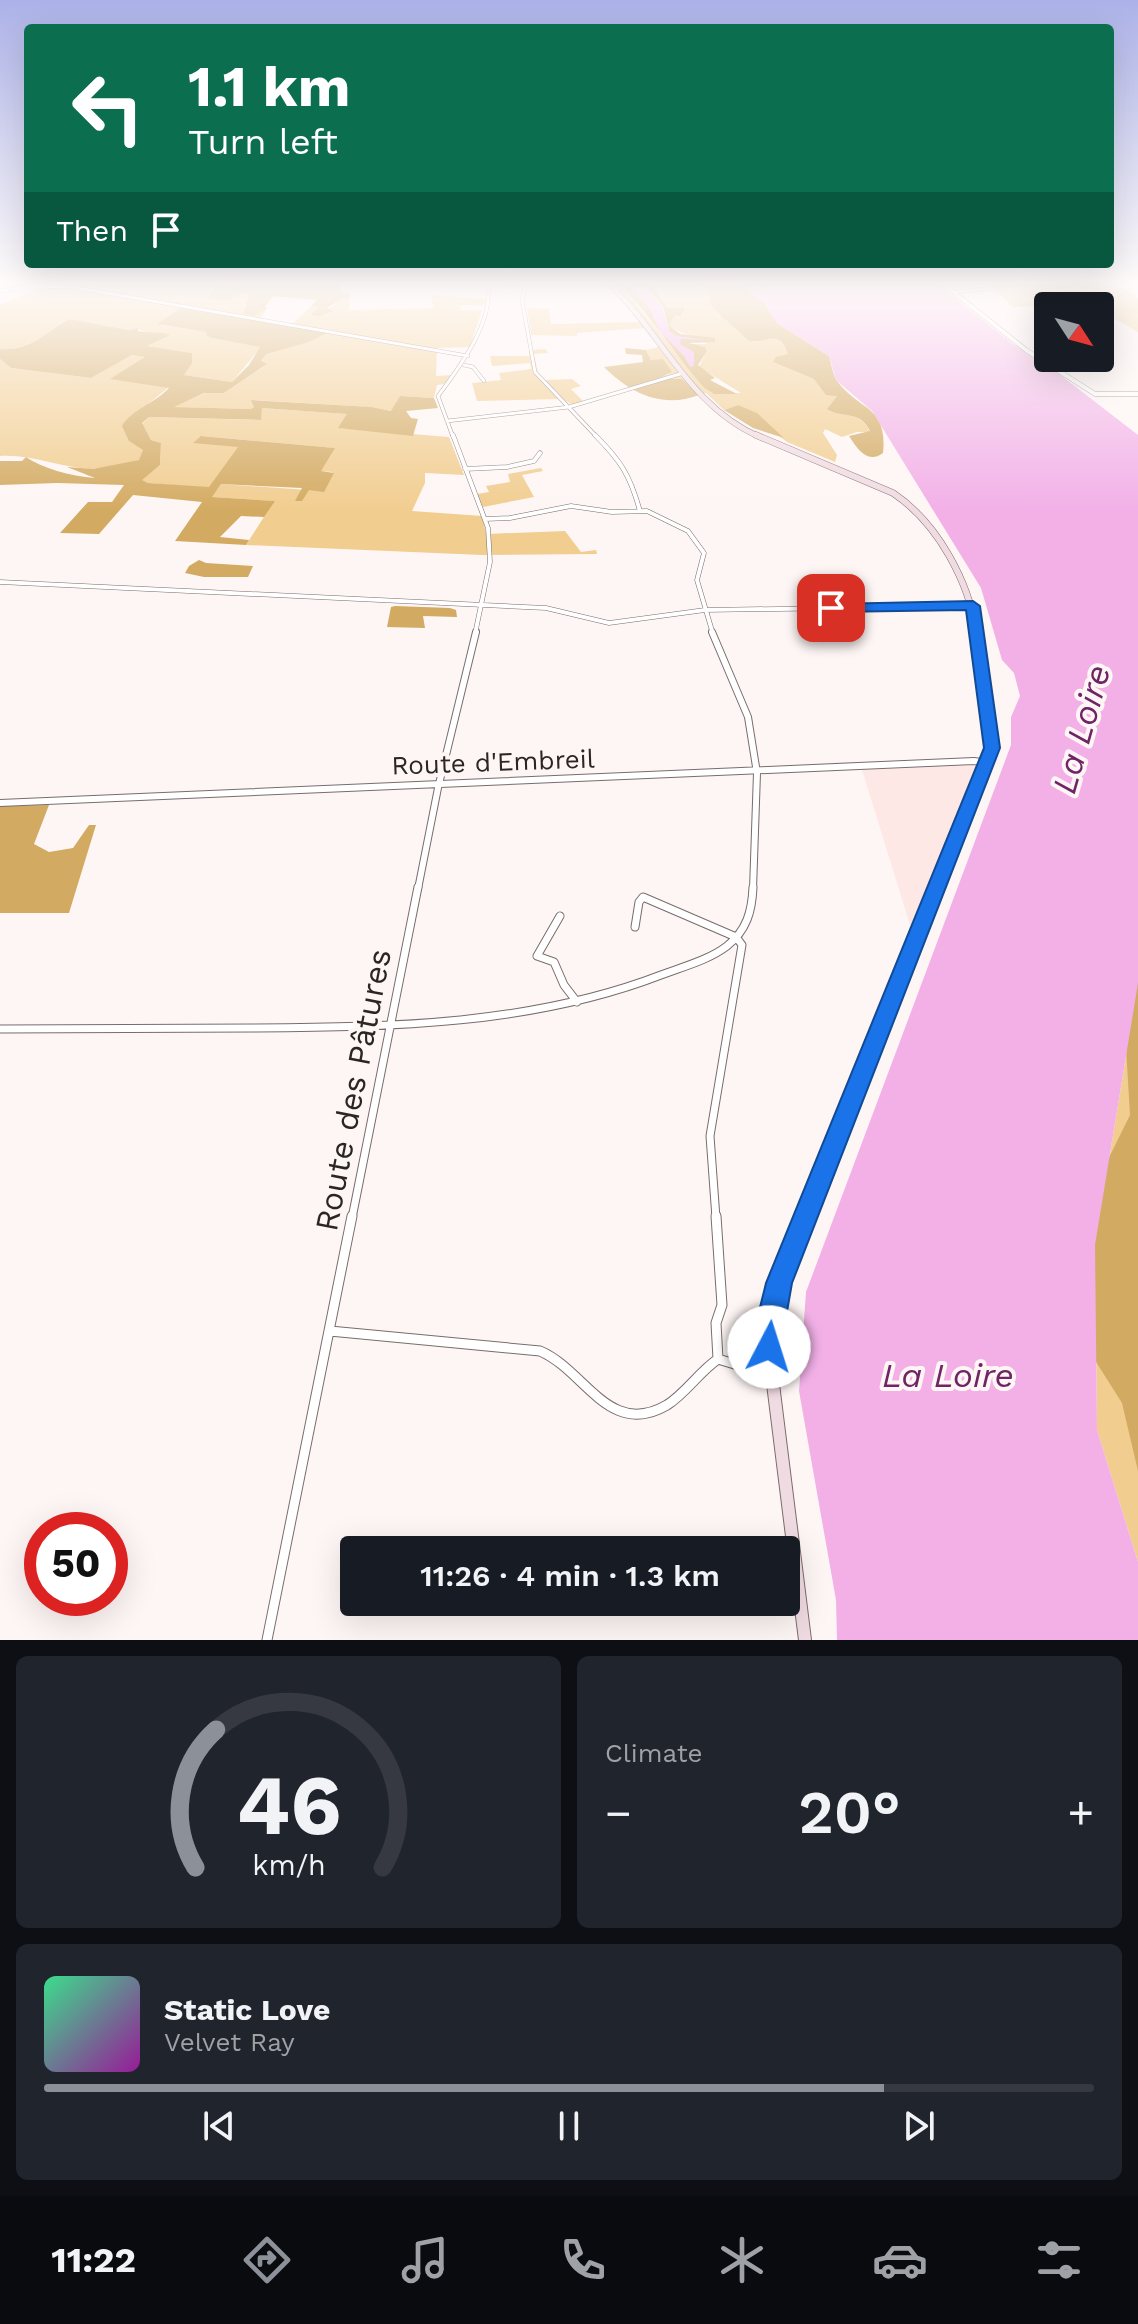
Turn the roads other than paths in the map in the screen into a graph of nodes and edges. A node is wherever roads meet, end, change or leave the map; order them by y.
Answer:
1 (467, 359) edge
2 (533, 359) edge
3 (669, 359) edge
4 (1040, 359) edge
5 (464, 365) junction
6 (680, 374) junction
7 (484, 381) dead end
8 (1138, 394) edge
9 (569, 407) junction
10 (447, 421) junction
11 (540, 453) dead end
12 (465, 469) junction
13 (640, 511) junction
14 (485, 519) junction
15 (0, 582) edge
16 (482, 606) junction
17 (973, 606) junction
18 (705, 610) junction
19 (988, 763) junction
20 (756, 770) junction
21 (439, 784) junction
22 (0, 803) edge
23 (560, 916) dead end
24 (635, 927) dead end
25 (736, 937) junction
26 (577, 1002) junction
27 (389, 1027) junction
28 (0, 1029) edge
29 (330, 1331) junction
30 (718, 1359) junction
31 (771, 1375) junction
32 (267, 1640) edge
33 (805, 1640) edge

1 - 5 street
2 - 9 street
3 - 6 main road
4 - 8 street
5 - 7 street
5 - 10 street
6 - 9 street
6 - 17 main road
9 - 10 street
9 - 13 street
10 - 12 street, Route des Pâtures
11 - 12 street
12 - 14 street, Route des Pâtures
13 - 14 street
13 - 18 street
14 - 16 street, Route des Pâtures
15 - 16 street
16 - 18 street
16 - 21 street, Route des Pâtures
17 - 18 street
17 - 19 main road
18 - 20 street
19 - 20 street, Route d'Embreil
19 - 31 main road
20 - 21 street, Route d'Embreil
20 - 25 street
21 - 22 street, Route d'Embreil
21 - 27 street, Route des Pâtures
23 - 26 street
24 - 25 street
25 - 26 street
25 - 30 street
26 - 27 street
27 - 28 street
27 - 29 street, Route des Pâtures
29 - 30 street
29 - 32 street, Route des Pâtures
30 - 31 street
31 - 33 main road

